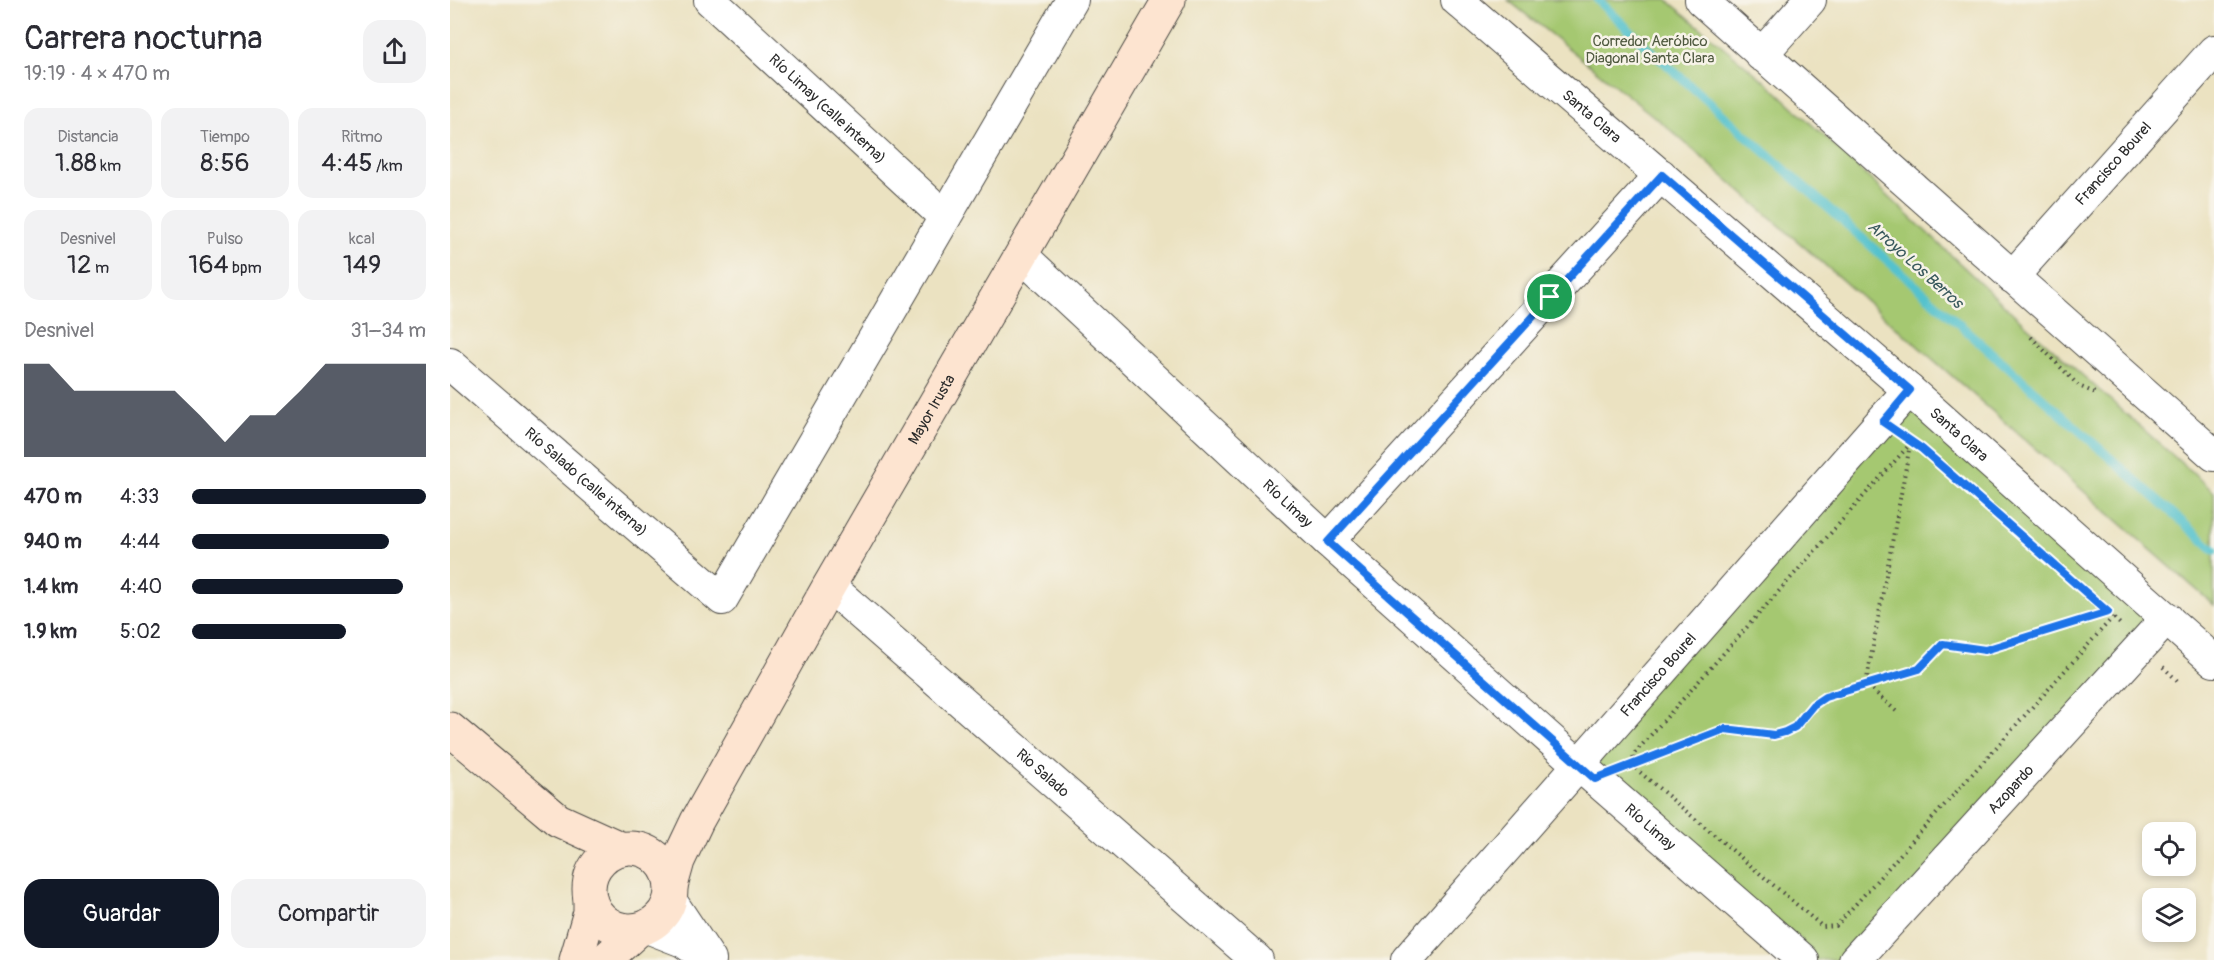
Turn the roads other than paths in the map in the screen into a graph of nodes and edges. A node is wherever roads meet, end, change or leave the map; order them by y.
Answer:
1 (711, 0) edge
2 (1072, 0) edge
3 (1169, 0) edge
4 (1457, 0) edge
5 (1701, 0) edge
6 (1810, 0) edge
7 (2214, 51) edge
8 (1761, 55) junction
9 (1662, 175) junction
10 (945, 217) junction
11 (1022, 256) junction
12 (2012, 277) junction
13 (450, 364) edge
14 (1910, 390) junction
15 (2214, 455) edge
16 (1328, 542) junction
17 (829, 586) junction
18 (2167, 618) junction
19 (2214, 661) edge
20 (450, 729) edge
21 (1587, 772) junction
22 (558, 820) junction
23 (697, 821) junction
24 (628, 849) junction
25 (671, 893) junction
26 (589, 895) junction
27 (642, 928) junction
28 (576, 960) edge
29 (605, 960) edge
30 (710, 960) edge
31 (1257, 960) edge
32 (1407, 960) edge
33 (1803, 960) edge
34 (1855, 960) edge

1 - 10 street, Río Limay (calle interna)
2 - 10 street
3 - 11 main road, Mayor Irusta
4 - 9 street, Santa Clara
5 - 8 street
6 - 8 street
7 - 12 street, Francisco Bourel
8 - 12 street
9 - 14 street, Santa Clara
9 - 16 street
10 - 13 street, Río Salado (calle interna)
11 - 16 street, Río Limay
11 - 17 main road, Mayor Irusta
12 - 15 street
14 - 18 street, Santa Clara
14 - 21 street, Francisco Bourel
16 - 21 street, Río Limay
17 - 23 main road, Mayor Irusta
17 - 31 street, Rio Salado
18 - 19 street, Santa Clara
18 - 34 street, Azopardo
20 - 22 main road
21 - 32 street, Francisco Bourel
21 - 33 street, Río Limay
22 - 24 main road
22 - 26 main road
23 - 24 main road, Mayor Irusta
23 - 25 main road, Mayor Irusta
24 - 25 main road
24 - 26 main road
25 - 27 main road
25 - 30 street
26 - 27 main road
26 - 28 main road
27 - 29 main road
27 - 30 street

